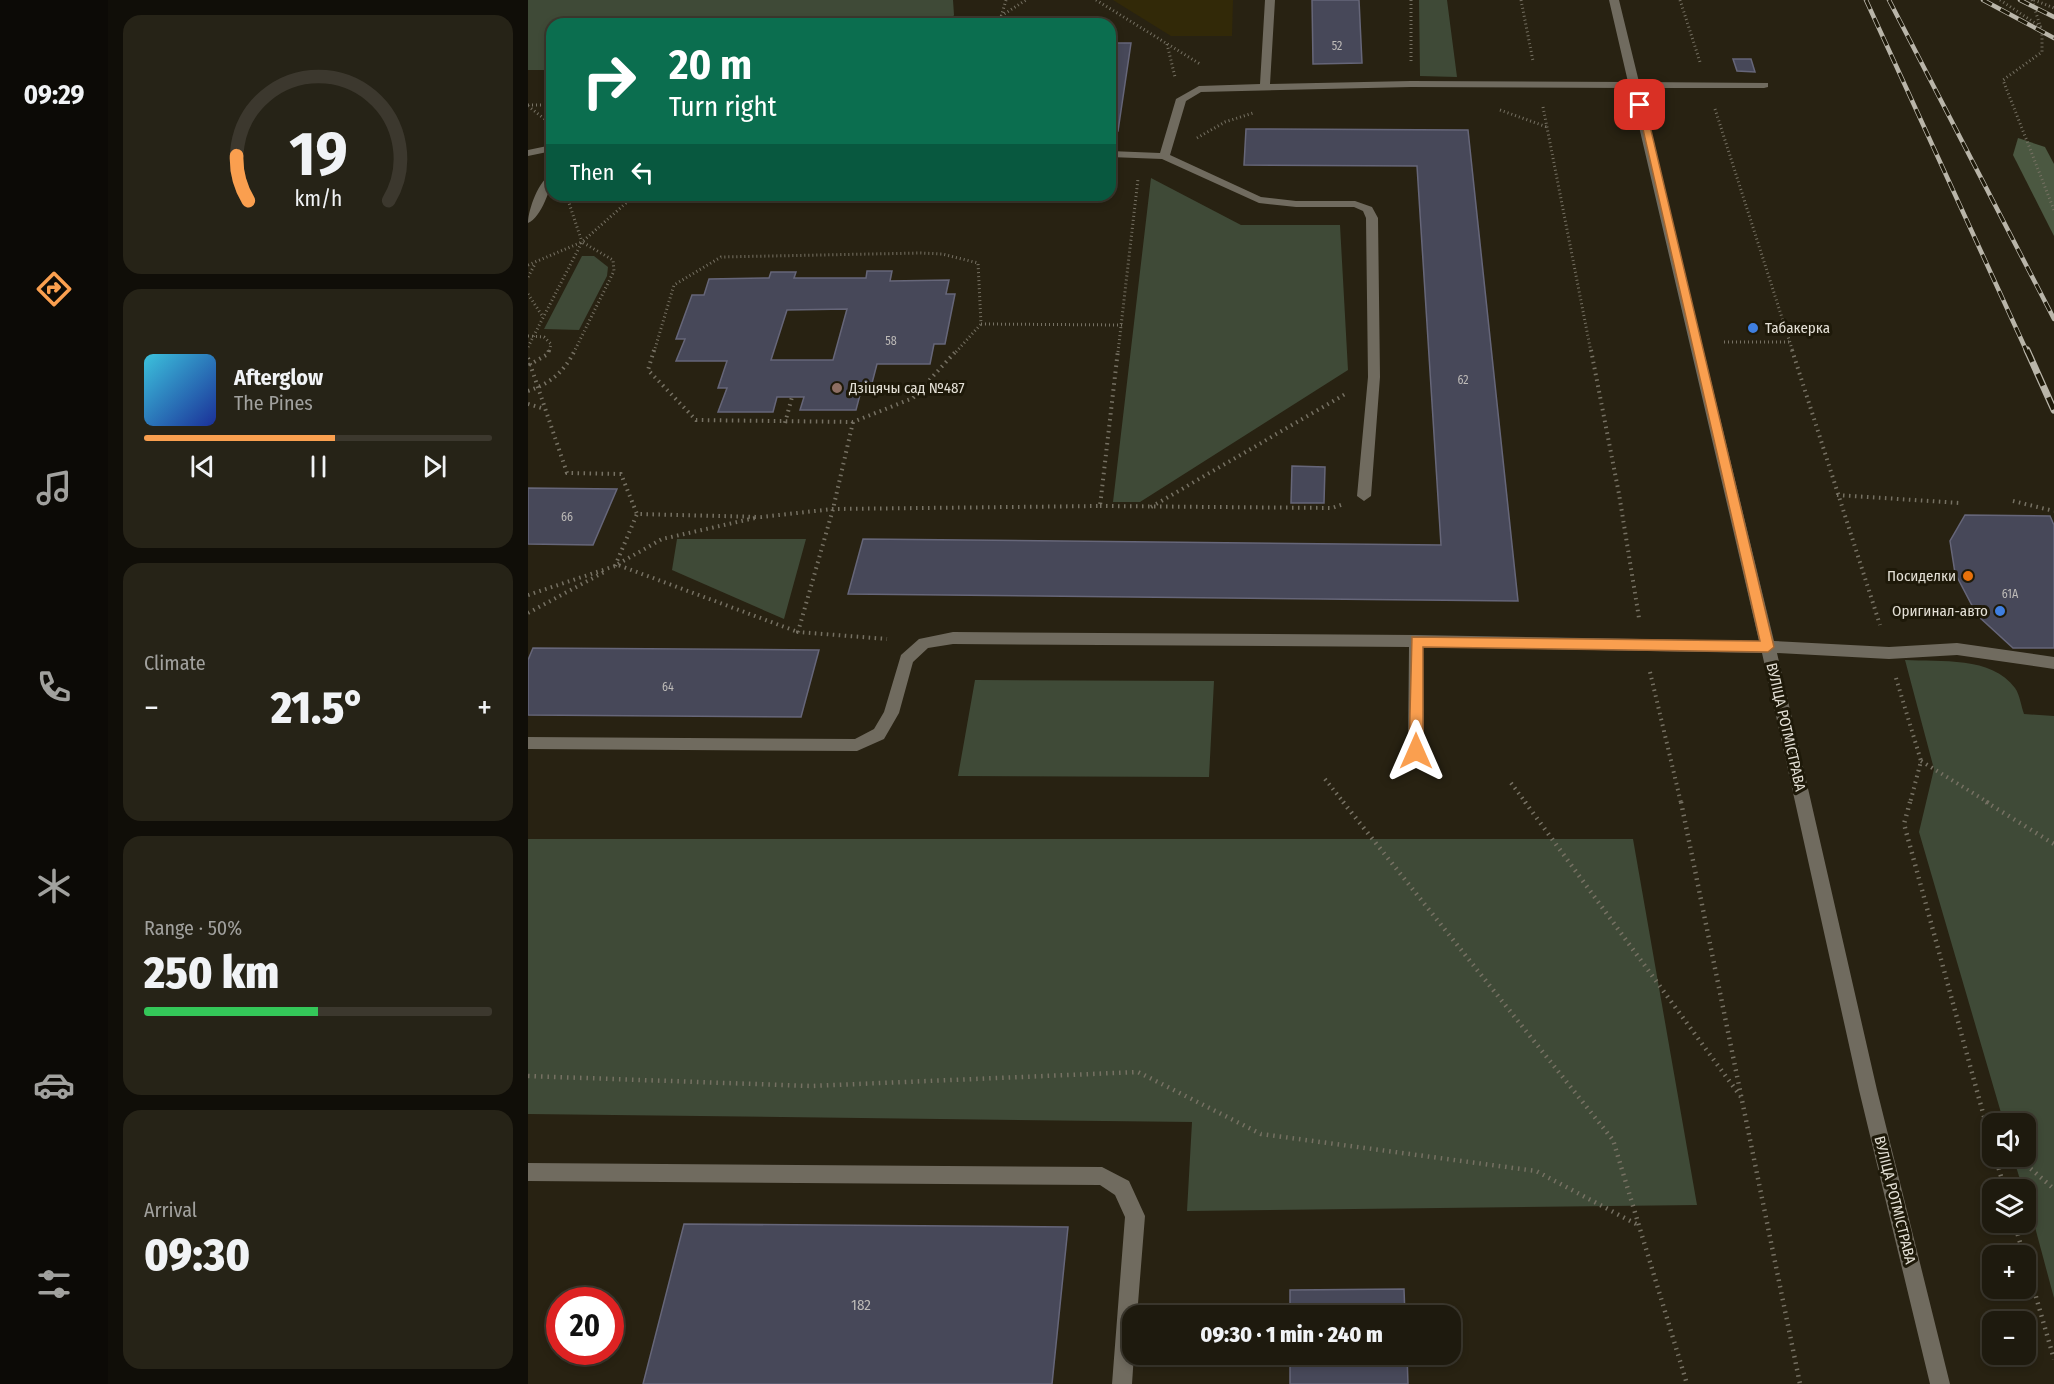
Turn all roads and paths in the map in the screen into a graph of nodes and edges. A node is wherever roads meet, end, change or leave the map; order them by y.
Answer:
1 (1006, 0) edge
2 (1026, 0) edge
3 (1096, 0) edge
4 (1270, 0) edge
5 (1412, 0) edge
6 (1521, 0) edge
7 (1614, 0) edge
8 (1680, 0) edge
9 (2000, 0) edge
10 (2033, 0) edge
11 (2054, 8) edge
12 (1001, 16) joint
13 (2041, 27) junction
14 (1167, 43) junction
15 (1411, 84) junction
16 (1635, 84) junction
17 (1707, 85) junction
18 (1764, 85) dead end
19 (1538, 86) junction
20 (1235, 87) junction
21 (1265, 87) junction
22 (1181, 99) junction
23 (546, 105) edge
24 (528, 106) edge
25 (1257, 112) dead end
26 (546, 120) edge
27 (546, 149) edge
28 (528, 153) edge
29 (1116, 154) edge
30 (1140, 155) junction
31 (1164, 156) junction
32 (546, 188) edge
33 (569, 201) edge
34 (628, 201) edge
35 (2054, 210) edge
36 (528, 220) edge
37 (582, 242) junction
38 (535, 264) junction
39 (528, 265) edge
40 (528, 277) edge
41 (528, 294) edge
42 (543, 318) junction
43 (981, 324) junction
44 (1122, 325) junction
45 (534, 335) junction
46 (528, 336) edge
47 (1694, 342) junction
48 (1789, 342) junction
49 (528, 347) edge
50 (528, 358) edge
51 (529, 365) edge
52 (1374, 377) junction
53 (538, 388) junction
54 (528, 391) edge
55 (792, 397) dead end
56 (528, 404) edge
57 (546, 409) junction
58 (853, 422) junction
59 (784, 423) junction
60 (1837, 495) junction
61 (1364, 496) joint
62 (2013, 501) dead end
63 (1960, 503) dead end
64 (1100, 506) junction
65 (1151, 508) junction
66 (833, 509) junction
67 (2054, 512) edge
68 (637, 514) junction
69 (761, 517) junction
70 (618, 565) junction
71 (528, 595) edge
72 (528, 613) edge
73 (798, 632) junction
74 (1416, 641) junction
75 (924, 643) junction
76 (1644, 645) junction
77 (1768, 647) junction
78 (1889, 653) junction
79 (2054, 663) edge
80 (528, 743) edge
81 (1416, 751) dead end
82 (1920, 761) junction
83 (1324, 779) dead end
84 (1511, 783) dead end
85 (2054, 844) edge
86 (528, 1076) edge
87 (1743, 1101) junction
88 (1984, 1113) edge
89 (2029, 1167) edge
90 (529, 1174) edge
91 (2054, 1189) edge
92 (1638, 1225) junction
93 (2036, 1298) edge
94 (2054, 1359) edge
95 (1122, 1384) edge
96 (1687, 1384) edge
97 (1800, 1384) edge
98 (1940, 1384) edge

1 - 12 path
2 - 12 path
3 - 14 path
4 - 21 street
5 - 15 path
6 - 19 path
7 - 16 street, ВУЛІЦА РОТМІСТРАВА
8 - 17 path
9 - 13 path
10 - 11 path
10 - 13 path
13 - 35 path
14 - 20 path
14 - 22 path
15 - 19 street
15 - 21 street
16 - 17 street
16 - 19 street
16 - 47 street, ВУЛІЦА РОТМІСТРАВА
17 - 18 street
17 - 48 path
19 - 76 path
20 - 21 street
20 - 22 street
22 - 31 street
23 - 24 path
24 - 26 path
25 - 31 path
27 - 28 street
29 - 30 street
30 - 31 street
30 - 44 path
31 - 52 street
32 - 36 street
33 - 37 path
34 - 37 path
37 - 38 path
37 - 42 path
37 - 53 path
38 - 39 path
38 - 40 path
41 - 42 path
42 - 45 path
43 - 44 path
43 - 58 path
43 - 59 path
44 - 64 path
45 - 46 path
45 - 49 path
45 - 51 path
47 - 48 path
47 - 77 street, ВУЛІЦА РОТМІСТРАВА
48 - 60 path
50 - 51 path
51 - 53 path
52 - 61 street
52 - 65 path
53 - 54 path
53 - 57 path
55 - 59 path
56 - 57 path
57 - 68 path
58 - 59 path
58 - 66 path
60 - 63 path
60 - 78 path
61 - 65 path
62 - 67 path
64 - 65 path
64 - 66 path
66 - 69 path
66 - 73 path
68 - 69 path
68 - 70 path
69 - 70 path
70 - 71 path
70 - 72 path
70 - 73 path
73 - 75 path
74 - 75 street
74 - 76 street
74 - 81 street
75 - 80 street
76 - 77 street
76 - 87 path
77 - 78 street
77 - 98 street, ВУЛІЦА РОТМІСТРАВА
78 - 79 street
78 - 82 path
82 - 85 path
82 - 88 path
83 - 92 path
84 - 87 path
86 - 92 path
87 - 97 path
89 - 91 path
90 - 95 street
92 - 96 path
93 - 94 path

